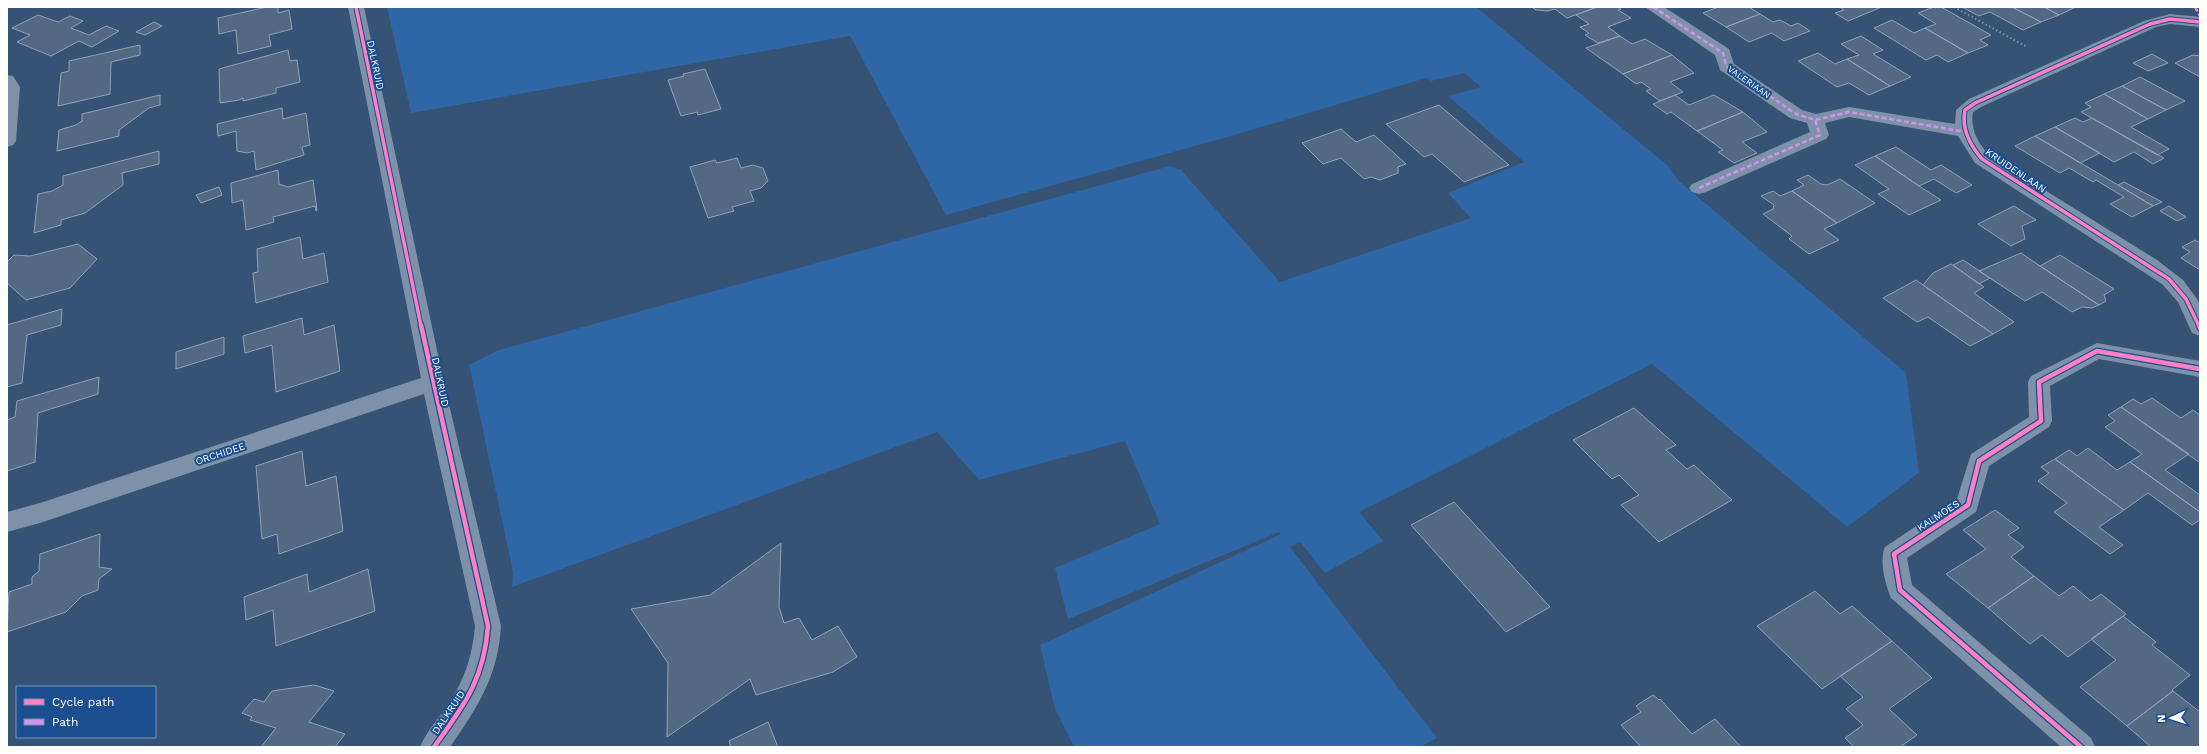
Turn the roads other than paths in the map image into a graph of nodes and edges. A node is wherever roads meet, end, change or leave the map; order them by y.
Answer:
1 (356, 7) edge
2 (1653, 7) edge
3 (2195, 7) edge
4 (2200, 16) edge
5 (2200, 22) edge
6 (7, 80) edge
7 (1816, 120) junction
8 (1966, 132) junction
9 (7, 140) edge
10 (1700, 188) dead end
11 (2199, 323) edge
12 (2200, 369) edge
13 (433, 383) junction
14 (7, 522) edge
15 (434, 747) edge
16 (2081, 747) edge

1 - 13 street, DALKRUID
2 - 7 street, VALERIAAN
3 - 4 street
5 - 8 street, KRUIDENLAAN
6 - 9 street
7 - 8 street
7 - 10 street
8 - 11 street, KRUIDENLAAN
12 - 16 street, KALMOES
13 - 14 street, ORCHIDEE
13 - 15 street, DALKRUID

